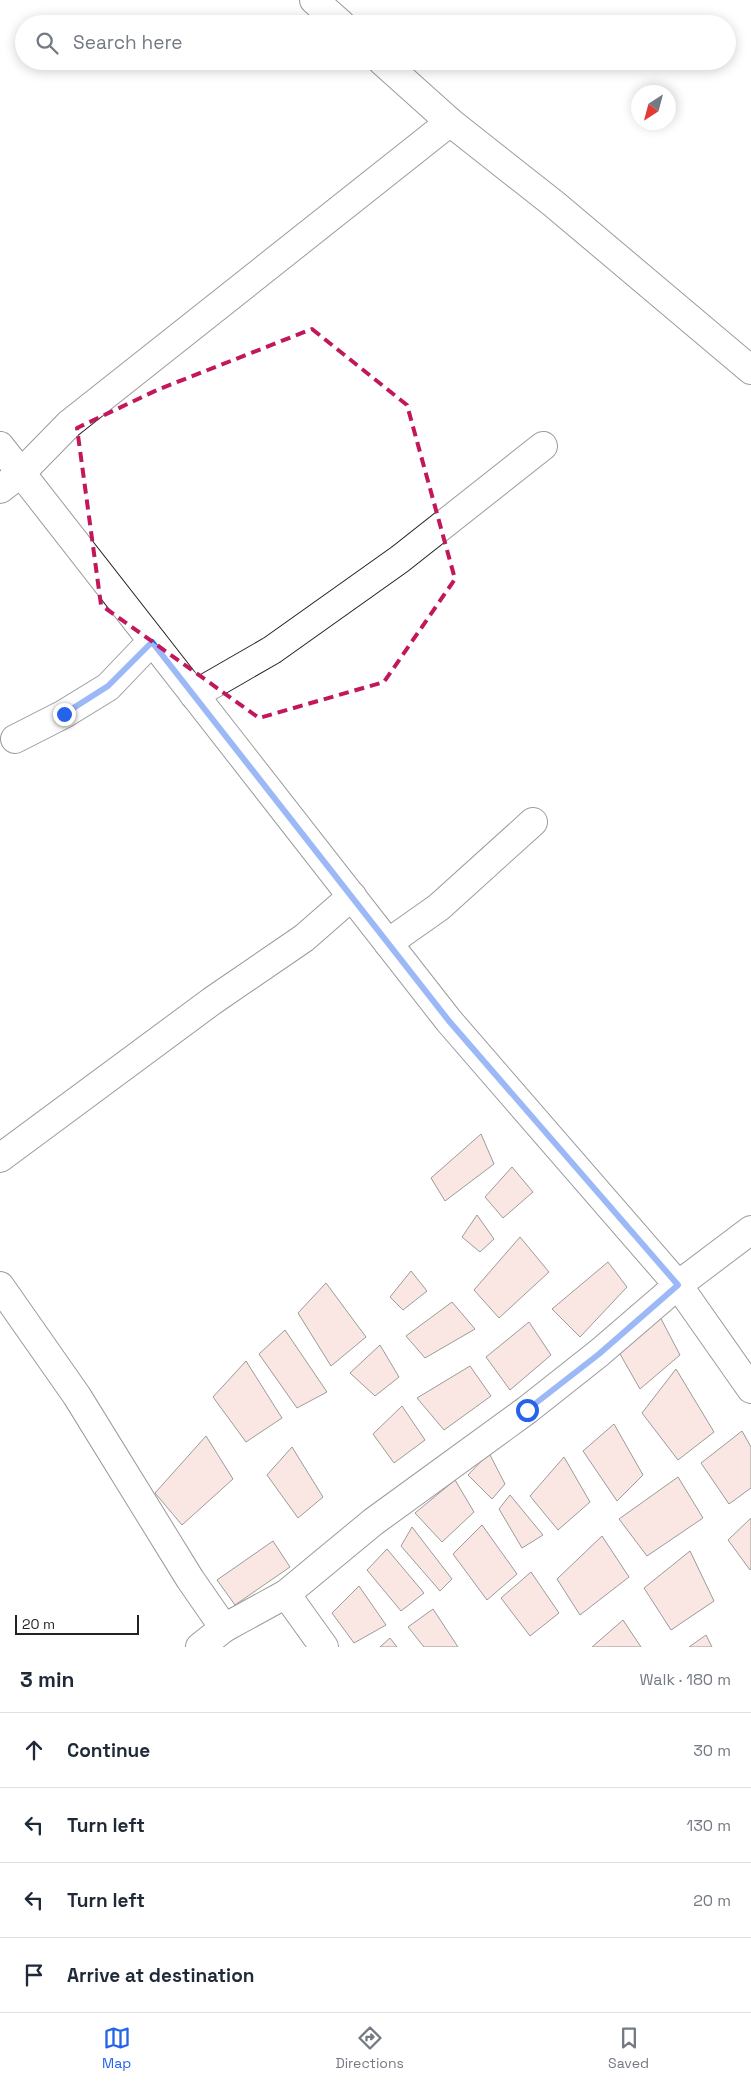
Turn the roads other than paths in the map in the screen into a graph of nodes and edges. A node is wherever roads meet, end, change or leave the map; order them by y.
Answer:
1 (314, 0) edge
2 (331, 15) edge
3 (392, 70) edge
4 (450, 122) junction
5 (751, 370) edge
6 (0, 446) edge
7 (543, 446) dead end
8 (10, 481) edge
9 (152, 642) junction
10 (194, 695) junction
11 (15, 739) dead end
12 (533, 822) dead end
13 (352, 896) junction
14 (388, 943) junction
15 (0, 1158) edge
16 (751, 1230) edge
17 (678, 1285) junction
18 (0, 1286) edge
19 (751, 1389) edge
20 (286, 1594) junction
21 (224, 1628) junction
22 (200, 1647) edge
23 (324, 1647) edge

1 - 2 street
3 - 4 street
4 - 5 street
4 - 8 street
6 - 8 street
7 - 10 street
8 - 9 street
9 - 10 street
9 - 11 street
10 - 13 street
12 - 14 street
13 - 14 street
13 - 15 street
14 - 17 street
16 - 17 street
17 - 19 street
17 - 20 street
18 - 21 street
20 - 21 street
20 - 23 street
21 - 22 street

